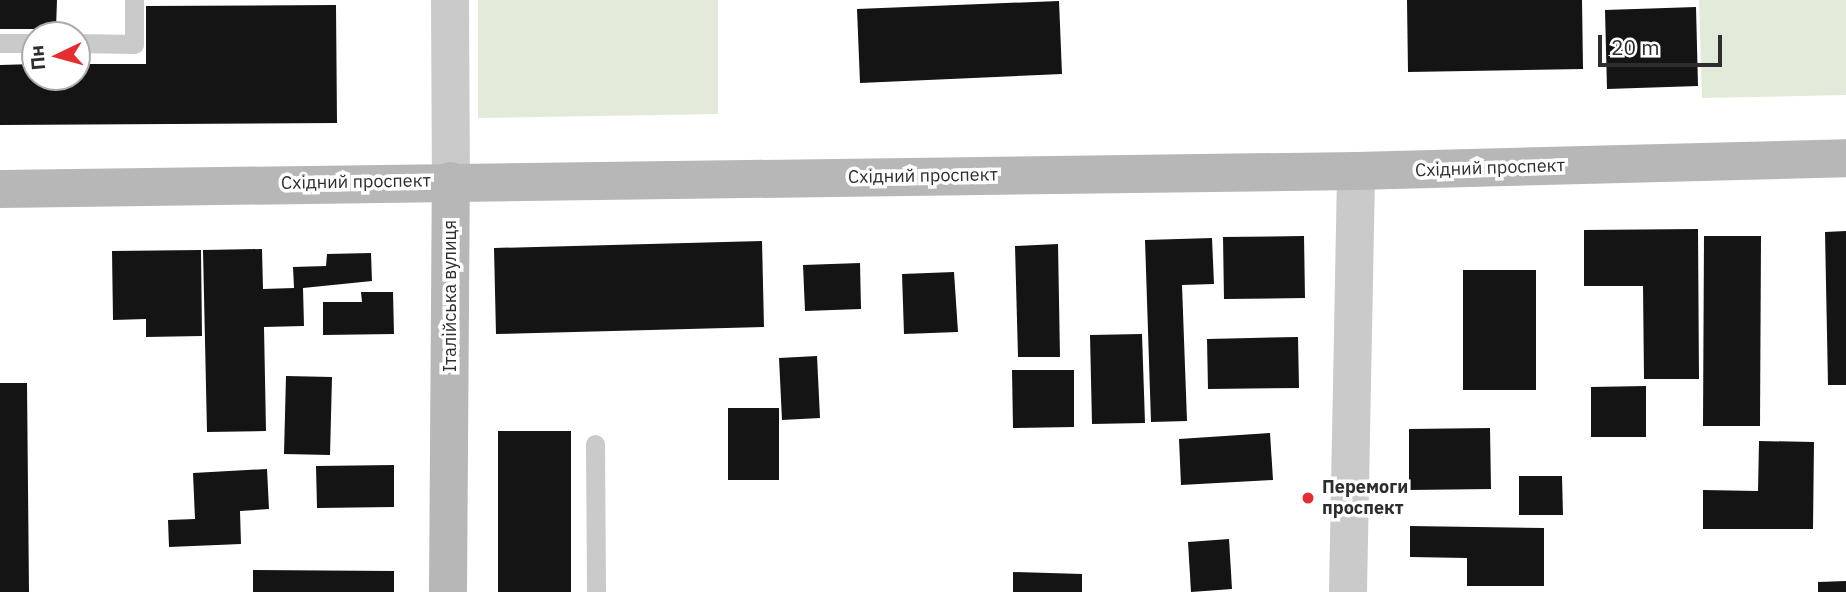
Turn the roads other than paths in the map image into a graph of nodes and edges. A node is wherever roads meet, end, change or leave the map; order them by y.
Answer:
1 (134, 0) edge
2 (450, 0) edge
3 (0, 43) edge
4 (21, 43) edge
5 (91, 43) edge
6 (1846, 158) edge
7 (1356, 171) junction
8 (451, 181) junction
9 (0, 188) edge
10 (596, 444) dead end
11 (449, 592) edge
12 (596, 592) edge
13 (1348, 592) edge

1 - 5 lane
2 - 8 street, Італійська вулиця
3 - 4 lane
6 - 7 main road, Східний проспект
7 - 8 main road, Східний проспект
7 - 13 street
8 - 9 main road, Східний проспект
8 - 11 main road, Італійська вулиця
10 - 12 lane

